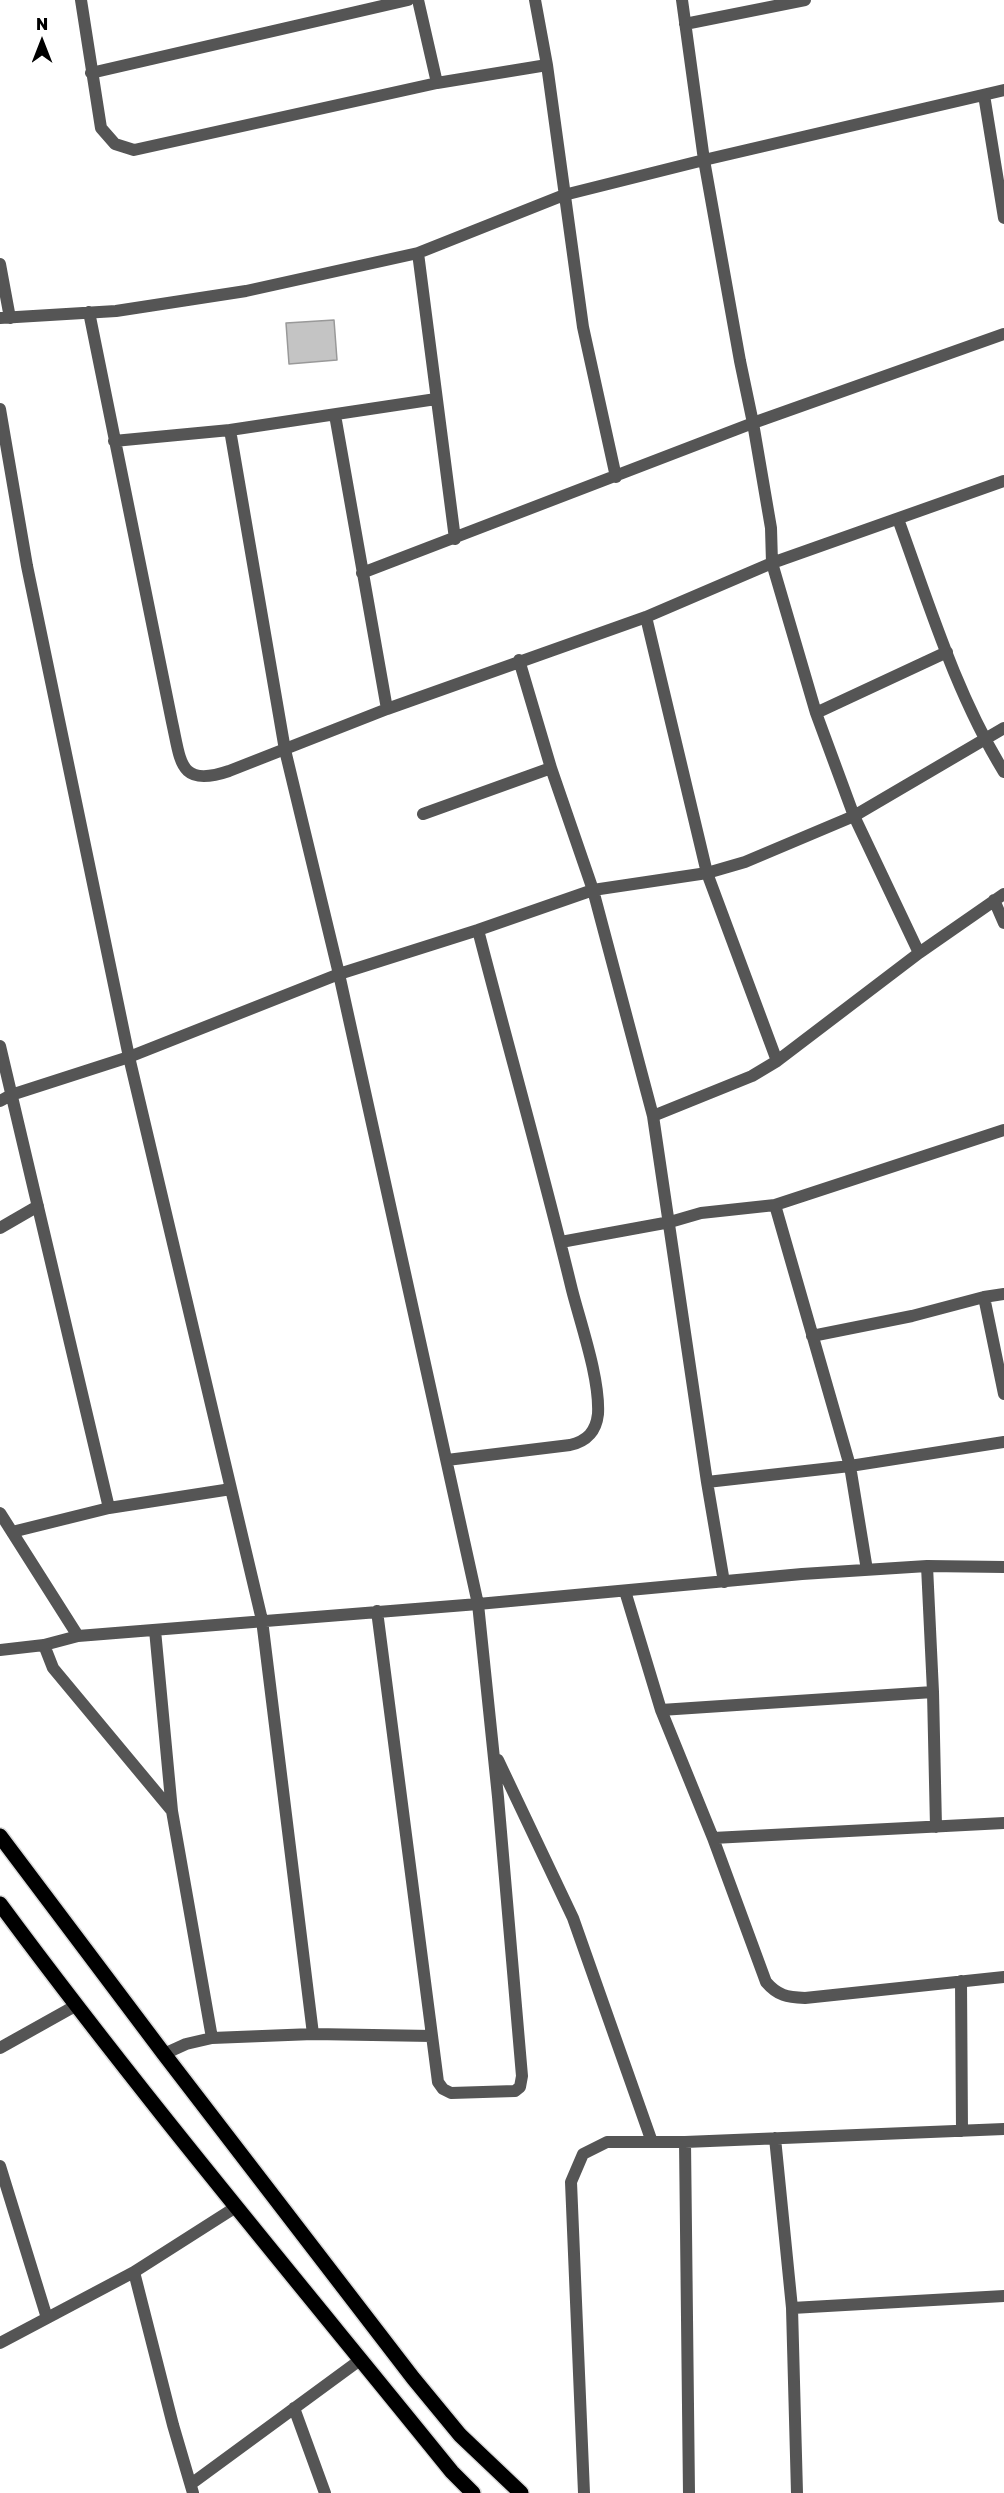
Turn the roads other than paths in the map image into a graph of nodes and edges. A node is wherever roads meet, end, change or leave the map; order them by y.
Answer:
1 (81, 0) edge
2 (408, 0) edge
3 (418, 0) edge
4 (535, 0) edge
5 (682, 0) edge
6 (806, 0) edge
7 (686, 24) junction
8 (547, 65) junction
9 (91, 73) junction
10 (437, 83) junction
11 (1004, 90) edge
12 (984, 95) junction
13 (704, 160) junction
14 (564, 195) junction
15 (1004, 218) edge
16 (418, 253) junction
17 (0, 264) edge
18 (89, 312) junction
19 (5, 318) edge
20 (1004, 334) edge
21 (436, 399) junction
22 (0, 409) edge
23 (335, 415) junction
24 (753, 423) junction
25 (230, 430) junction
26 (114, 441) junction
27 (616, 477) junction
28 (1004, 481) edge
29 (898, 519) junction
30 (455, 539) junction
31 (772, 562) junction
32 (362, 573) junction
33 (646, 617) junction
34 (947, 652) junction
35 (519, 660) junction
36 (387, 709) junction
37 (816, 713) junction
38 (1004, 728) edge
39 (984, 739) junction
40 (285, 750) junction
41 (551, 768) junction
42 (1004, 772) edge
43 (423, 814) dead end
44 (854, 816) junction
45 (707, 873) junction
46 (593, 890) junction
47 (999, 897) edge
48 (1004, 923) edge
49 (478, 930) junction
50 (919, 953) junction
51 (339, 974) junction
52 (0, 1046) edge
53 (129, 1057) junction
54 (777, 1061) junction
55 (6, 1098) edge
56 (653, 1116) junction
57 (1004, 1130) edge
58 (775, 1205) junction
59 (38, 1206) junction
60 (670, 1221) junction
61 (0, 1228) edge
62 (561, 1242) junction
63 (1004, 1294) edge
64 (984, 1297) junction
65 (812, 1336) junction
66 (1004, 1394) edge
67 (1004, 1442) edge
68 (447, 1460) junction
69 (850, 1466) junction
70 (707, 1482) junction
71 (231, 1489) junction
72 (109, 1508) junction
73 (0, 1513) edge
74 (12, 1532) junction
75 (927, 1566) junction
76 (1004, 1566) edge
77 (867, 1570) junction
78 (724, 1582) junction
79 (625, 1591) junction
80 (478, 1604) junction
81 (377, 1611) junction
82 (262, 1620) junction
83 (155, 1630) junction
84 (78, 1636) junction
85 (44, 1644) junction
86 (0, 1650) edge
87 (933, 1692) junction
88 (661, 1710) junction
89 (493, 1751) junction
90 (172, 1811) junction
91 (1004, 1823) edge
92 (936, 1827) junction
93 (0, 1836) edge
94 (713, 1838) junction
95 (0, 1904) edge
96 (1004, 1977) edge
97 (961, 1981) junction
98 (75, 2006) junction
99 (313, 2034) junction
100 (432, 2036) junction
101 (212, 2038) junction
102 (0, 2048) edge
103 (164, 2054) junction
104 (1004, 2129) edge
105 (962, 2131) junction
106 (775, 2138) junction
107 (652, 2142) junction
108 (685, 2142) junction
109 (0, 2166) edge
110 (236, 2207) junction
111 (134, 2272) junction
112 (1004, 2296) edge
113 (792, 2308) junction
114 (47, 2318) junction
115 (0, 2343) edge
116 (360, 2360) junction
117 (294, 2408) junction
118 (192, 2489) edge
119 (325, 2493) edge
120 (473, 2493) edge
121 (521, 2493) edge
122 (584, 2493) edge
123 (689, 2493) edge
124 (797, 2493) edge

1 - 9 street
2 - 9 street
3 - 10 street
4 - 8 street
5 - 7 street
6 - 7 street
7 - 13 street
8 - 10 street
8 - 14 street
9 - 10 street
11 - 12 street
12 - 13 street
12 - 15 street
13 - 14 street
13 - 24 street
14 - 16 street
14 - 27 street
16 - 18 street
16 - 21 street
17 - 19 street
18 - 19 street
18 - 26 street
20 - 24 street
21 - 23 street
21 - 30 street
22 - 53 street
23 - 25 street
23 - 32 street
24 - 27 street
24 - 31 street
25 - 26 street
25 - 40 street
26 - 40 street
27 - 30 street
28 - 29 street
29 - 31 street
29 - 34 street
30 - 32 street
31 - 33 street
31 - 37 street
32 - 36 street
33 - 35 street
33 - 45 street
34 - 37 street
34 - 39 street
35 - 36 street
35 - 41 street
36 - 40 street
37 - 44 street
38 - 39 street
39 - 42 street
39 - 44 street
40 - 51 street
41 - 43 street
41 - 46 street
44 - 45 street
44 - 50 street
45 - 46 street
45 - 54 street
46 - 49 street
46 - 56 street
47 - 48 street
47 - 50 street
49 - 51 street
49 - 62 street
50 - 54 street
51 - 53 street
51 - 68 street
52 - 55 street
53 - 55 street
53 - 71 street
54 - 56 street
55 - 59 street
56 - 60 street
57 - 58 street
58 - 60 street
58 - 65 street
59 - 61 street
59 - 72 street
60 - 62 street
60 - 70 street
62 - 68 street
63 - 64 street
64 - 65 street
64 - 66 street
65 - 69 street
67 - 69 street
68 - 80 street
69 - 70 street
69 - 77 street
70 - 78 street
71 - 72 street
71 - 82 street
72 - 74 street
73 - 74 street
74 - 84 street
75 - 76 street
75 - 77 street
75 - 87 street
77 - 78 street
78 - 79 street
79 - 80 street
79 - 88 street
80 - 81 street
80 - 89 street
81 - 82 street
81 - 100 street
82 - 83 street
82 - 99 street
83 - 84 street
83 - 90 street
84 - 85 street
85 - 86 street
85 - 90 street
87 - 88 street
87 - 92 street
88 - 94 street
89 - 100 street
89 - 107 street
90 - 101 street
91 - 92 street
92 - 94 street
93 - 103 main road
94 - 97 street
95 - 98 main road
96 - 97 street
97 - 105 street
98 - 102 street
98 - 110 main road
99 - 100 street
99 - 101 street
101 - 103 street
103 - 121 main road
104 - 105 street
105 - 106 street
106 - 108 street
106 - 113 street
107 - 108 street
107 - 122 street
108 - 123 street
109 - 114 street
110 - 111 street
110 - 116 main road
111 - 114 street
111 - 118 street
112 - 113 street
113 - 124 street
114 - 115 street
116 - 117 street
116 - 120 main road
117 - 118 street
117 - 119 street

